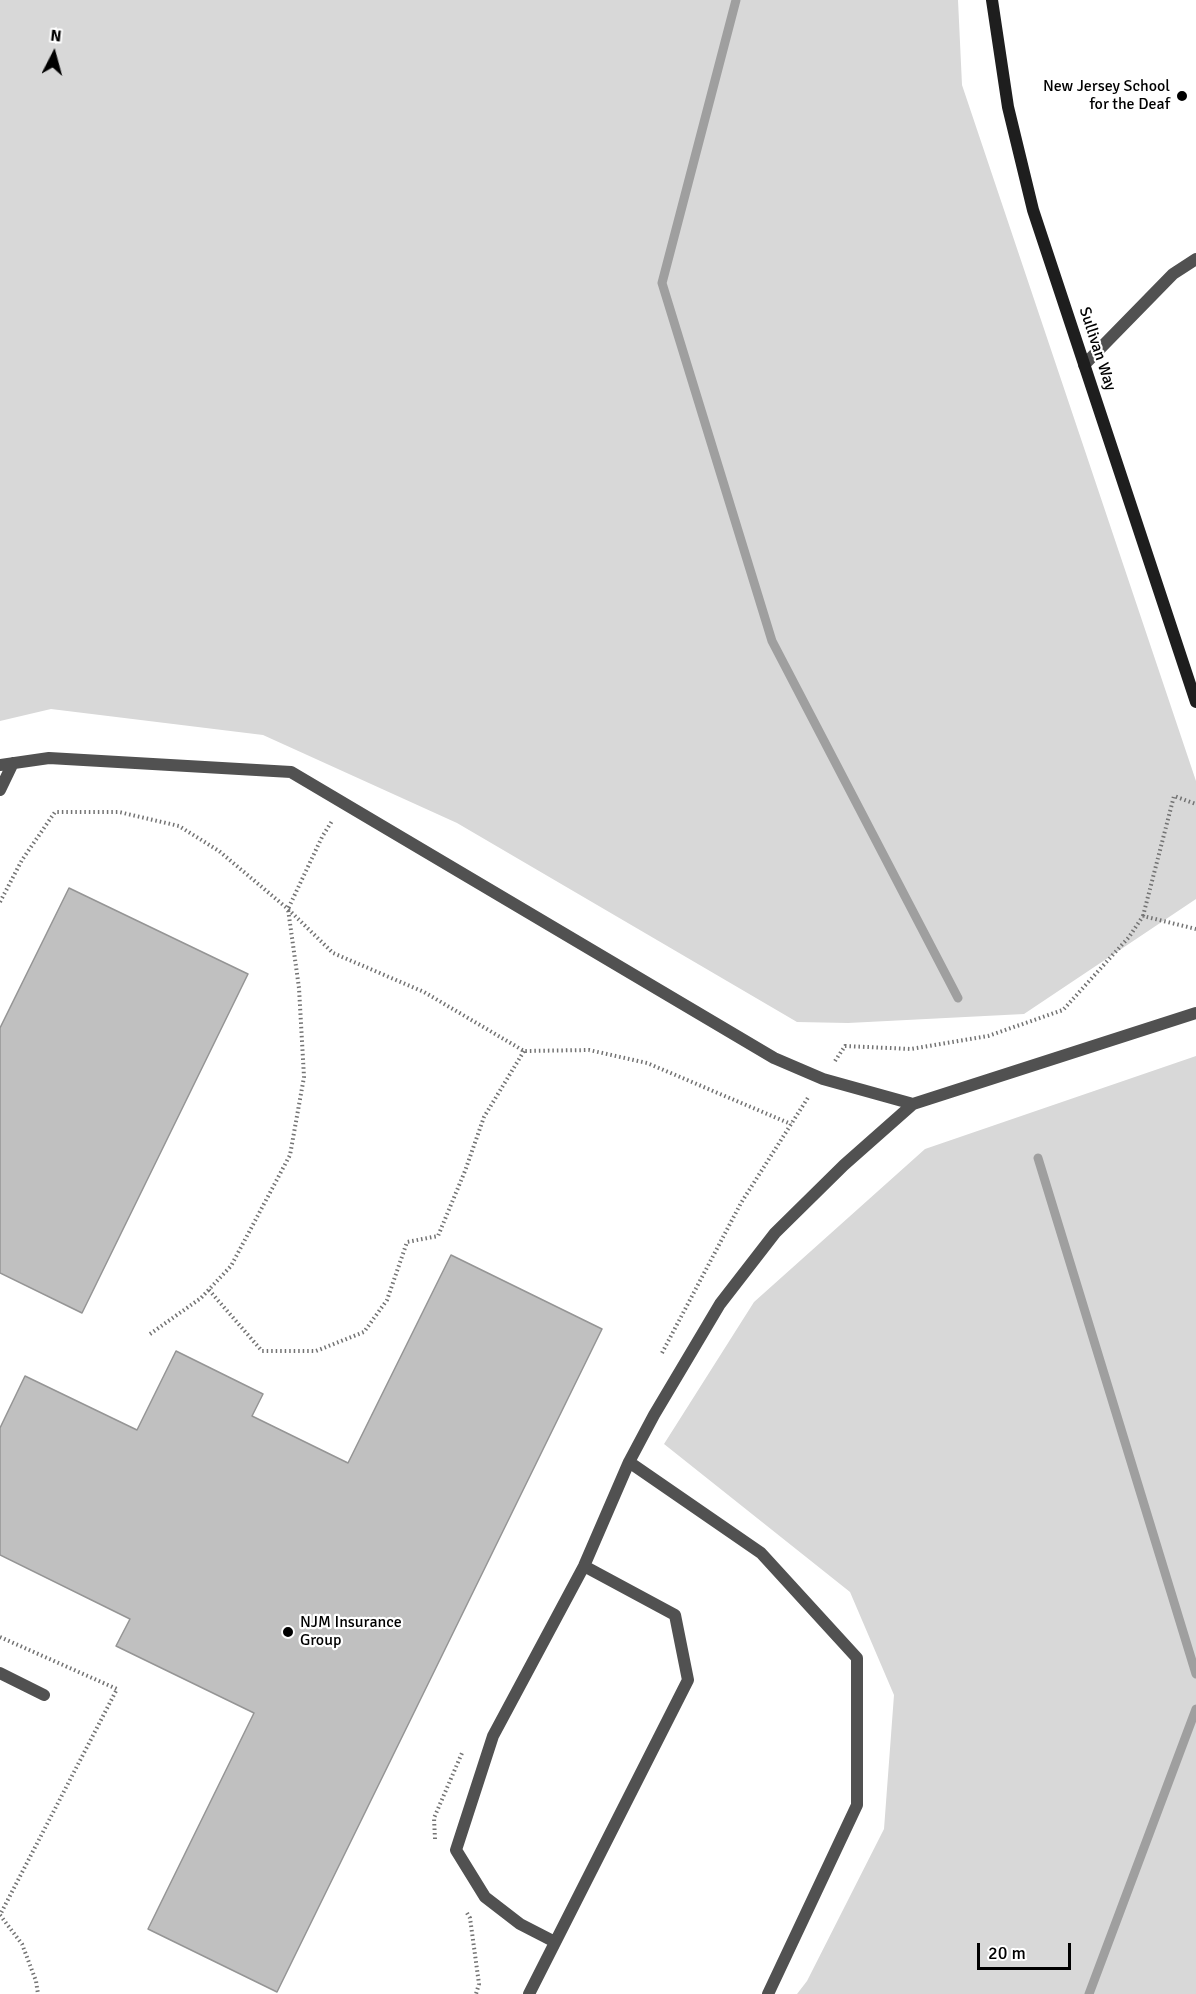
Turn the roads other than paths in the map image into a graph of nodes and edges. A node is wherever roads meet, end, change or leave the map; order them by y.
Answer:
1 (992, 0) edge
2 (1196, 259) edge
3 (1084, 365) junction
4 (1196, 702) edge
5 (13, 763) junction
6 (0, 765) edge
7 (0, 790) edge
8 (1196, 1013) edge
9 (913, 1104) junction
10 (628, 1462) junction
11 (584, 1566) junction
12 (0, 1673) edge
13 (44, 1695) dead end
14 (555, 1942) junction
15 (529, 1994) edge
16 (768, 1994) edge

1 - 3 main road, Sullivan Way
2 - 3 street
3 - 4 main road, Sullivan Way
5 - 6 street
5 - 7 street
5 - 9 street
8 - 9 street
9 - 10 street
10 - 11 street
10 - 16 street
11 - 14 street
11 - 14 street
12 - 13 street
14 - 15 street

